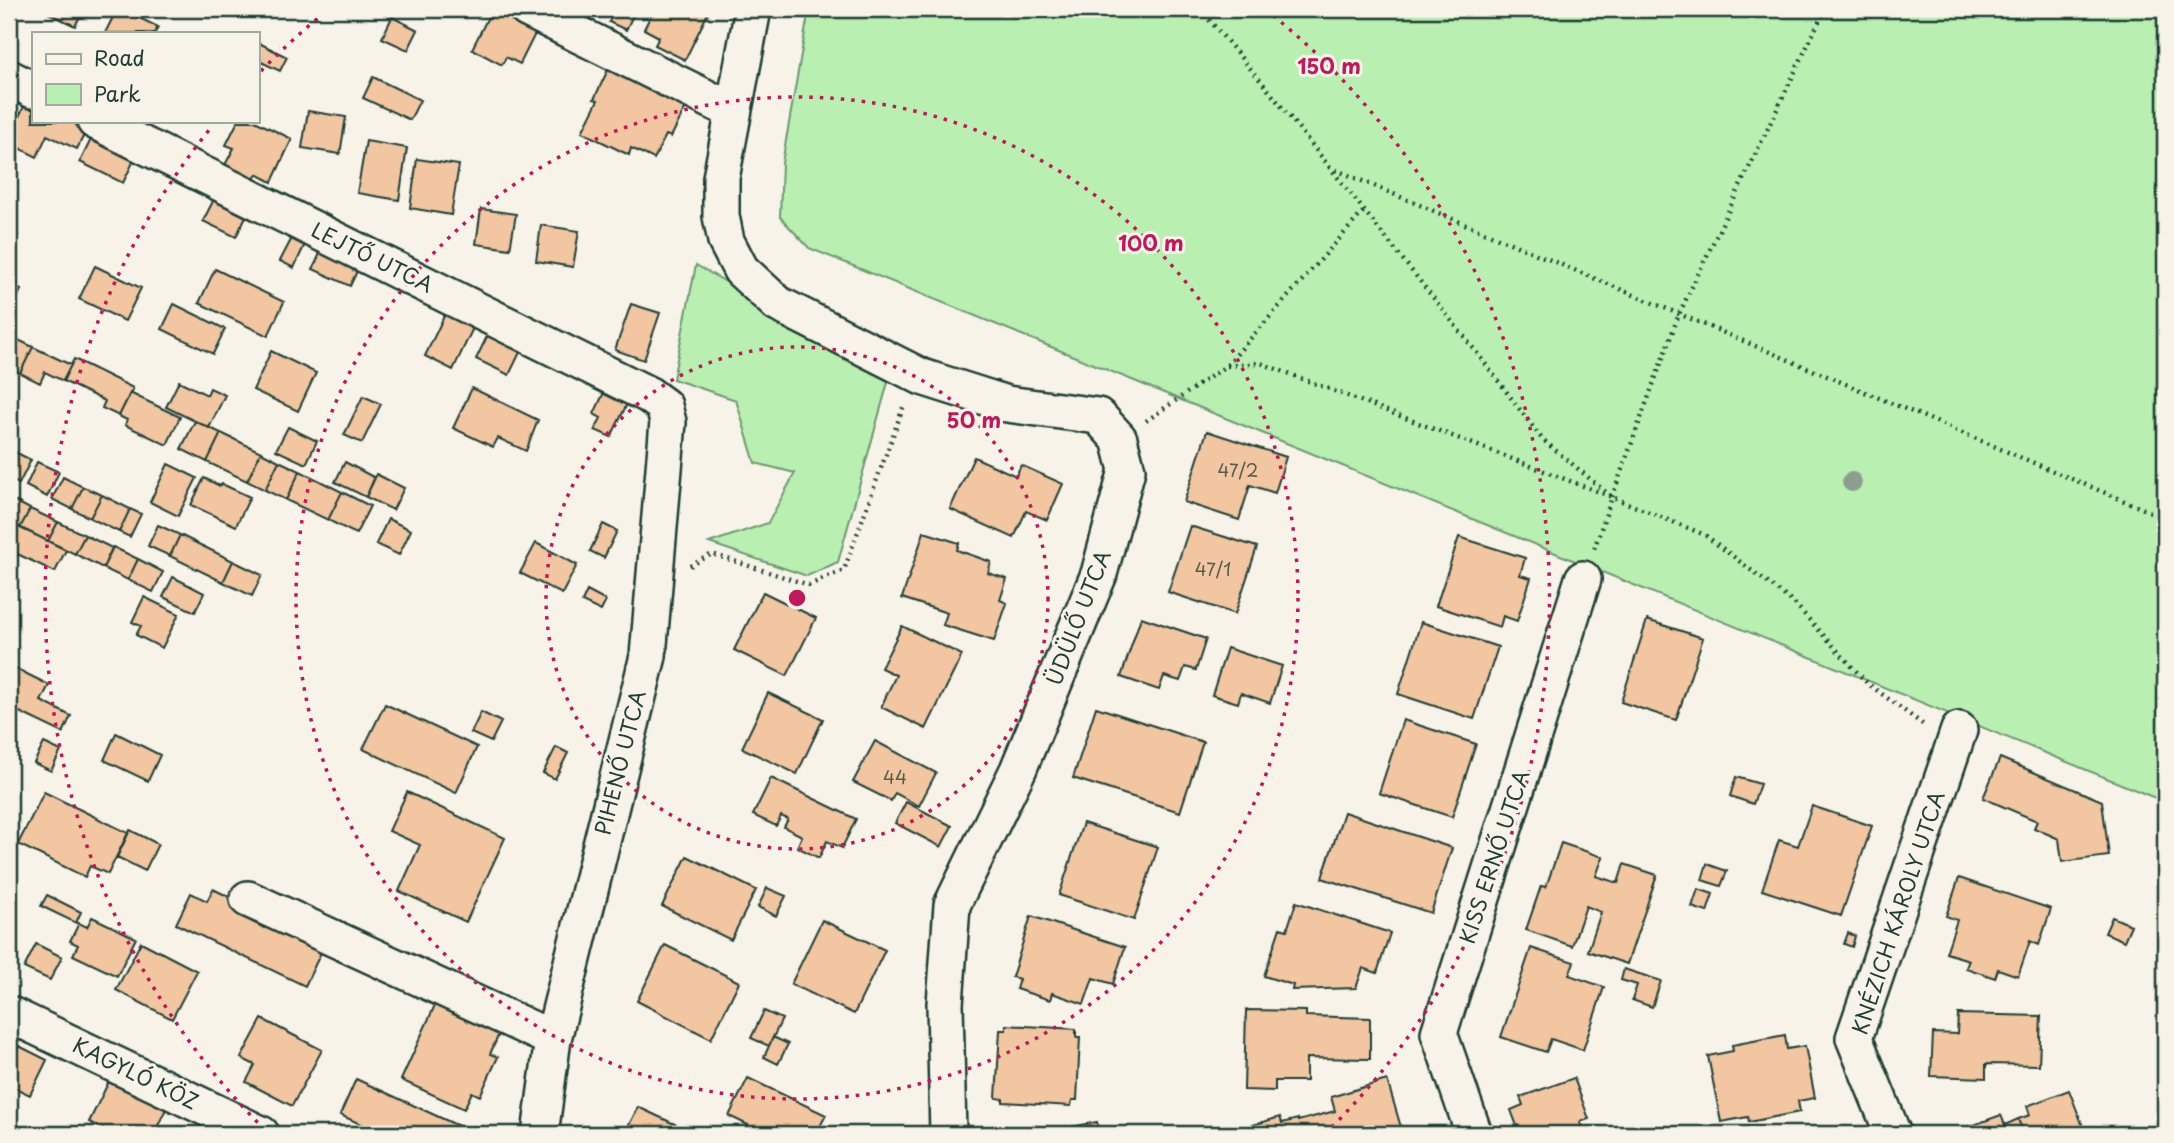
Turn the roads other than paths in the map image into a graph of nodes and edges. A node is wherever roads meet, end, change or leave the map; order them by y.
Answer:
1 (527, 9) edge
2 (753, 9) edge
3 (9, 78) edge
4 (32, 90) edge
5 (733, 111) junction
6 (97, 122) edge
7 (649, 395) joint
8 (1583, 579) road end
9 (1956, 739) road end
10 (248, 899) dead end
11 (9, 1014) edge
12 (553, 1039) junction
13 (261, 1134) edge
14 (540, 1134) edge
15 (948, 1134) edge
16 (1474, 1134) edge
17 (1893, 1134) edge

1 - 5 street
2 - 5 street
3 - 4 street
5 - 15 street, ÜDÜLŐ UTCA
6 - 7 street, LEJTŐ UTCA
7 - 12 street, PIHENŐ UTCA
8 - 16 street, KISS ERNŐ UTCA
9 - 17 street, KNÉZICH KÁROLY UTCA
10 - 12 street
11 - 13 street, KAGYLÓ KÖZ
12 - 14 street, PIHENŐ UTCA

